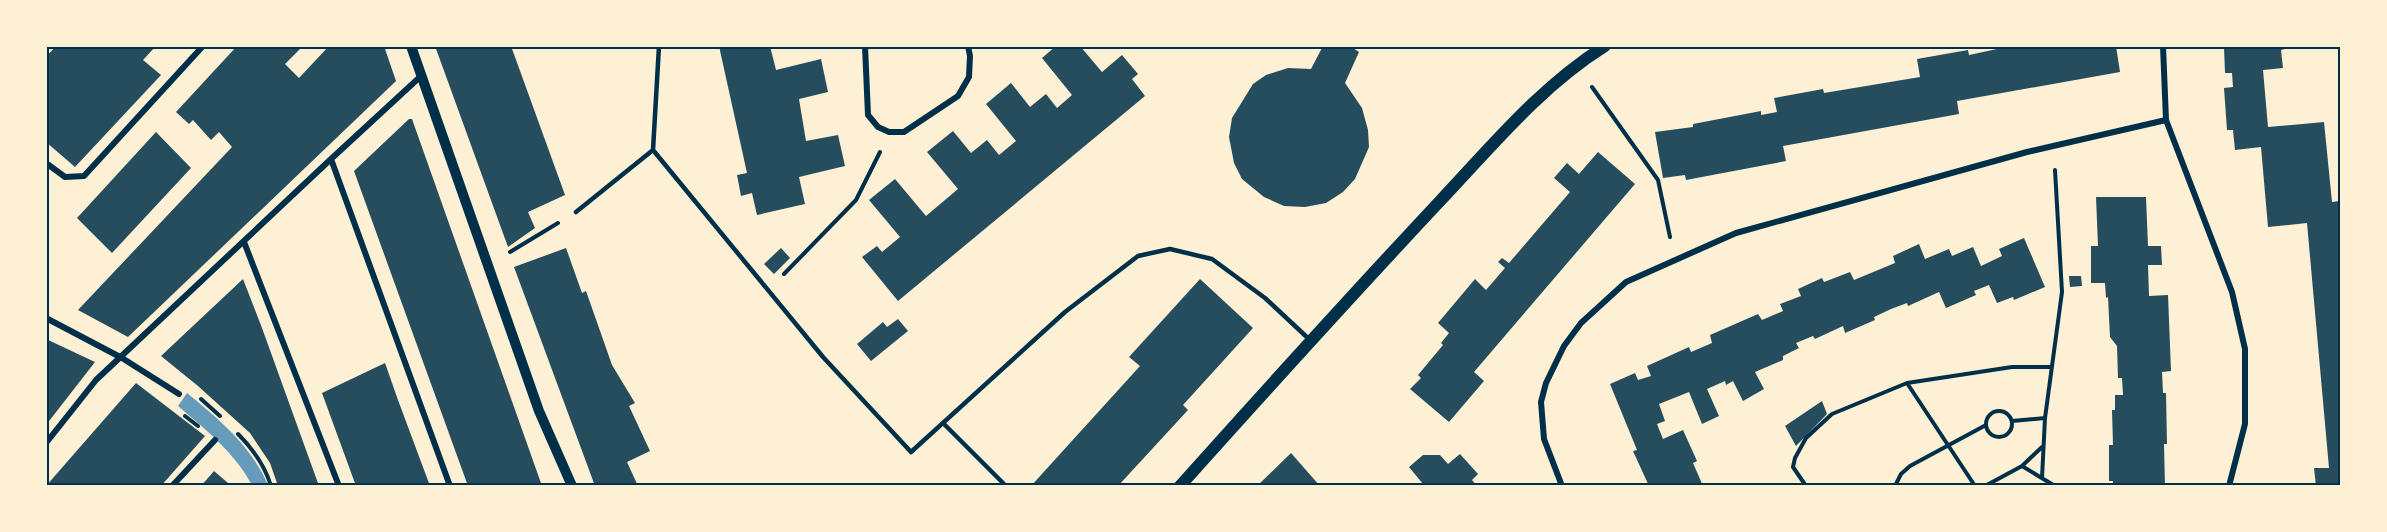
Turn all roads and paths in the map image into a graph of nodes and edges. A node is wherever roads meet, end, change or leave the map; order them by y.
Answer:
1 (203, 46) edge
2 (411, 46) edge
3 (651, 46) edge
4 (865, 46) edge
5 (968, 46) edge
6 (1605, 46) edge
7 (2163, 46) edge
8 (658, 49) edge
9 (1575, 64) junction
10 (422, 76) junction
11 (2166, 120) junction
12 (889, 132) junction
13 (2054, 146) junction
14 (653, 150) junction
15 (331, 159) junction
16 (46, 163) edge
17 (576, 212) joint
18 (244, 242) junction
19 (1675, 261) junction
20 (488, 266) junction
21 (766, 290) junction
22 (46, 318) edge
23 (1310, 340) junction
24 (122, 358) junction
25 (2050, 367) junction
26 (1907, 383) junction
27 (179, 394) joint
28 (2045, 418) junction
29 (2012, 421) junction
30 (943, 423) junction
31 (1986, 425) junction
32 (215, 440) joint
33 (46, 443) edge
34 (1948, 445) junction
35 (2042, 447) junction
36 (2022, 466) junction
37 (2042, 478) junction
38 (172, 486) edge
39 (339, 486) edge
40 (450, 486) edge
41 (572, 486) edge
42 (1006, 486) edge
43 (1180, 486) edge
44 (1562, 486) edge
45 (1806, 486) edge
46 (1895, 486) edge
47 (1975, 486) edge
48 (1985, 486) edge
49 (2055, 486) edge
50 (2229, 486) edge

1 - 16 street
2 - 10 street
3 - 8 lane
4 - 12 street
5 - 12 street
6 - 9 main road
7 - 11 street
8 - 14 lane
9 - 19 path
9 - 23 main road
10 - 15 street
10 - 20 street
11 - 13 street
11 - 50 street
12 - 21 path
13 - 19 street
13 - 25 path
14 - 17 lane
14 - 21 lane
15 - 18 street
15 - 40 street
17 - 20 path
18 - 24 street
18 - 39 street
19 - 44 street
20 - 41 street
21 - 30 lane
22 - 24 street
23 - 30 lane
23 - 43 main road
24 - 27 street
24 - 33 street
25 - 26 path
25 - 28 path
26 - 34 path
26 - 45 path
27 - 32 path
28 - 29 path
28 - 35 path
29 - 31 path
29 - 31 path
30 - 42 lane
31 - 34 path
32 - 38 street
34 - 46 path
34 - 47 path
35 - 36 path
35 - 37 path
36 - 37 path
36 - 48 path
37 - 49 path

